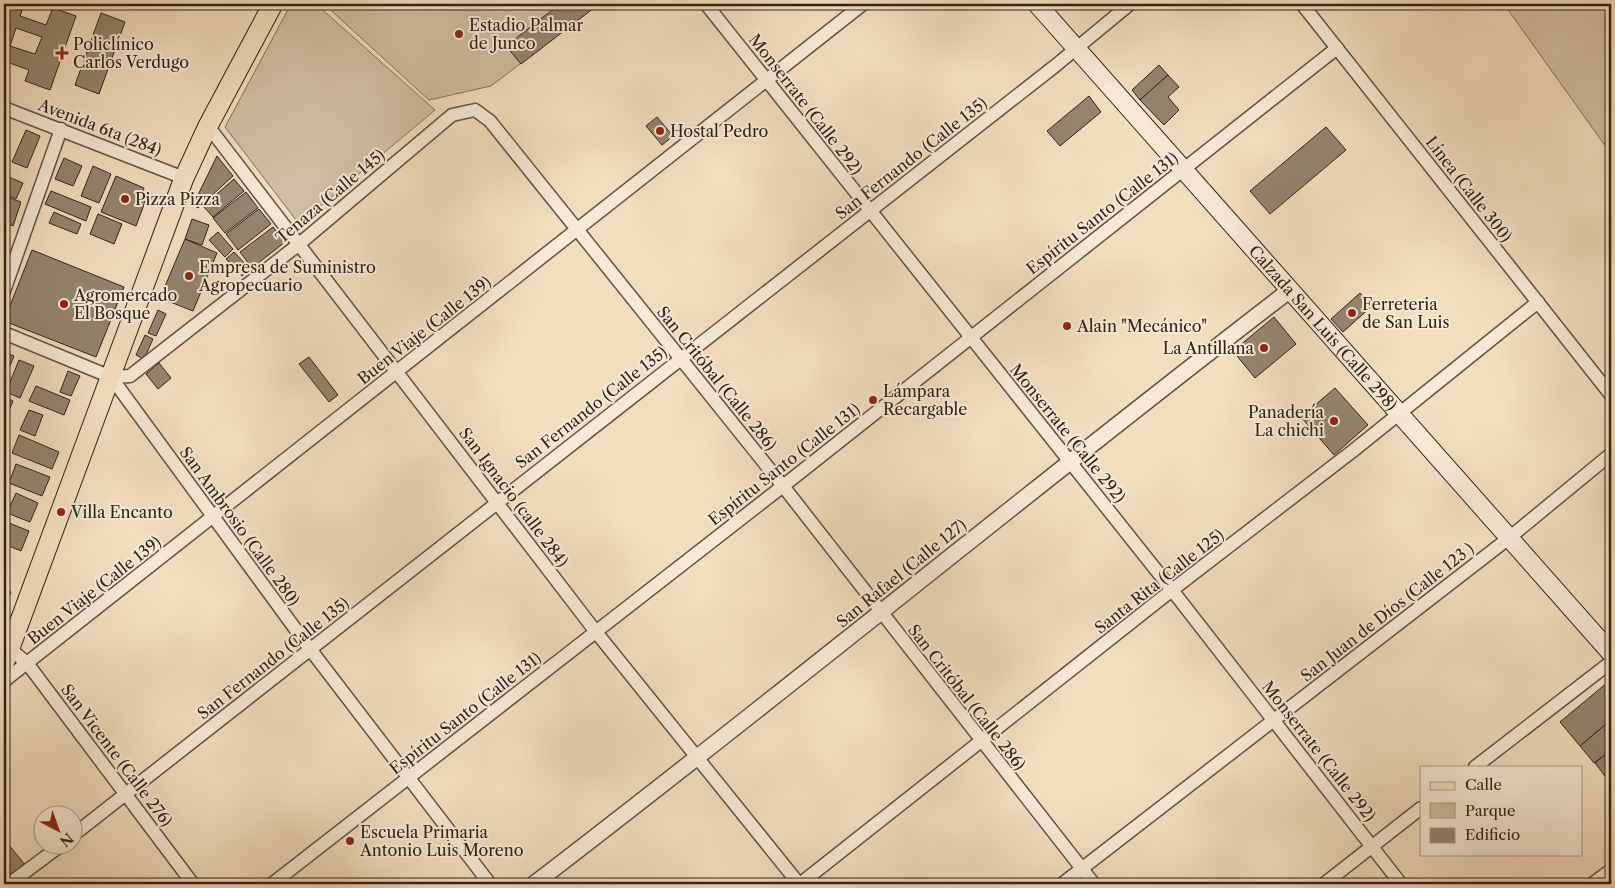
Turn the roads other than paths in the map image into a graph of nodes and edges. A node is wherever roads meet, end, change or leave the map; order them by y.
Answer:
1 (273, 4) edge
2 (706, 4) edge
3 (863, 4) edge
4 (1037, 4) edge
5 (1130, 4) edge
6 (1302, 4) edge
7 (1076, 48) junction
8 (1337, 48) junction
9 (766, 79) junction
10 (4, 108) edge
11 (475, 110) joint
12 (208, 126) junction
13 (61, 129) junction
14 (1184, 170) junction
15 (184, 178) junction
16 (869, 210) junction
17 (577, 229) junction
18 (298, 245) junction
19 (1290, 290) junction
20 (4, 291) edge
21 (1538, 302) junction
22 (4, 333) edge
23 (970, 337) junction
24 (680, 358) junction
25 (397, 372) junction
26 (111, 377) junction
27 (1611, 395) edge
28 (1399, 413) junction
29 (1611, 454) edge
30 (1070, 461) junction
31 (783, 486) junction
32 (497, 501) junction
33 (213, 516) junction
34 (1509, 538) junction
35 (1172, 590) junction
36 (880, 612) junction
37 (596, 632) junction
38 (310, 649) junction
39 (6, 653) edge
40 (1611, 653) edge
41 (1611, 662) edge
42 (27, 663) junction
43 (4, 681) edge
44 (1274, 720) junction
45 (982, 742) junction
46 (698, 759) junction
47 (1476, 766) edge
48 (407, 778) junction
49 (127, 795) junction
50 (1420, 809) edge
51 (82, 829) edge
52 (1372, 847) junction
53 (47, 856) edge
54 (1082, 869) junction
55 (1611, 870) edge
56 (9, 884) edge
57 (193, 884) edge
58 (272, 884) edge
59 (490, 884) edge
60 (534, 884) edge
61 (799, 884) edge
62 (1062, 884) edge
63 (1094, 884) edge
64 (1324, 884) edge
65 (1401, 884) edge
66 (1592, 884) edge

1 - 12 main road
2 - 9 street, Monserrate (Calle 292)
3 - 9 street, Buen Viaje (Calle 139)
4 - 7 main road, Calzada San Luis (Calle 298)
5 - 7 street, San Fernando (Calle 135)
6 - 8 street, Línea (Calle 300)
7 - 14 main road, Calzada San Luis (Calle 298)
7 - 16 street, San Fernando (Calle 135)
8 - 14 street, Espíritu Santo (Calle 131)
8 - 21 street, Línea (Calle 300)
9 - 16 street, Monserrate (Calle 292)
9 - 17 street, Buen Viaje (Calle 139)
10 - 13 street, Avenida 6ta (284)
11 - 17 street, San Critóbal (Calle 286)
11 - 18 street, Tenaza (Calle 145)
12 - 15 main road
12 - 18 street, San Ignacio (calle 284)
13 - 15 street, Avenida 6ta (284)
13 - 20 street
14 - 19 main road, Calzada San Luis (Calle 298)
14 - 23 street, Espíritu Santo (Calle 131)
15 - 26 main road
16 - 23 street, Monserrate (Calle 292)
16 - 24 street, San Fernando (Calle 135)
17 - 24 street, San Critóbal (Calle 286)
17 - 25 street, Buen Viaje (Calle 139)
18 - 25 street, San Ignacio (calle 284)
18 - 26 street, Tenaza (Calle 145)
19 - 28 main road, Calzada San Luis (Calle 298)
19 - 30 street, San Rafael (Calle 127)
21 - 27 street, Línea (Calle 300)
21 - 28 street, Santa Rita (Calle 125)
22 - 26 street
23 - 30 street, Monserrate (Calle 292)
23 - 31 street, Espíritu Santo (Calle 131)
24 - 31 street, San Critóbal (Calle 286)
24 - 32 street, San Fernando (Calle 135)
25 - 32 street, San Ignacio (calle 284)
25 - 33 street, Buen Viaje (Calle 139)
26 - 33 street, San Ambrosio (Calle 280)
26 - 39 main road
28 - 34 main road, Calzada San Luis (Calle 298)
28 - 35 street, Santa Rita (Calle 125)
29 - 34 street, San Juan de Díos (Calle 123 )
30 - 35 street, Monserrate (Calle 292)
30 - 36 street, San Rafael (Calle 127)
31 - 36 street, San Critóbal (Calle 286)
31 - 37 street, Espíritu Santo (Calle 131)
32 - 37 street, San Ignacio (calle 284)
32 - 38 street, San Fernando (Calle 135)
33 - 38 street, San Ambrosio (Calle 280)
33 - 42 street, Buen Viaje (Calle 139)
34 - 40 main road, Calzada San Luis (Calle 298)
34 - 44 street, San Juan de Díos (Calle 123 )
35 - 44 street, Monserrate (Calle 292)
35 - 45 street, Santa Rita (Calle 125)
36 - 45 street, San Critóbal (Calle 286)
36 - 46 street, San Rafael (Calle 127)
37 - 46 street, San Ignacio (calle 284)
37 - 48 street, Espíritu Santo (Calle 131)
38 - 48 street, San Ambrosio (Calle 280)
38 - 49 street, San Fernando (Calle 135)
39 - 42 street, San Vicente (Calle 276)
41 - 47 street
42 - 43 street, Buen Viaje (Calle 139)
42 - 49 street, San Vicente (Calle 276)
44 - 52 street, Monserrate (Calle 292)
44 - 54 street, San Juan de Díos (Calle 123 )
45 - 54 street, San Critóbal (Calle 286)
45 - 61 street, Santa Rita (Calle 125)
46 - 60 street, San Rafael (Calle 127)
46 - 61 street, San Ignacio (calle 284)
48 - 58 street, Espíritu Santo (Calle 131)
48 - 59 street, San Ambrosio (Calle 280)
49 - 51 street, San Fernando (Calle 135)
49 - 57 street, San Vicente (Calle 276)
50 - 52 street
52 - 64 street
52 - 65 street, Monserrate (Calle 292)
53 - 56 street
54 - 62 street, San Juan de Díos (Calle 123 )
54 - 63 street, San Critóbal (Calle 286)
55 - 66 street

